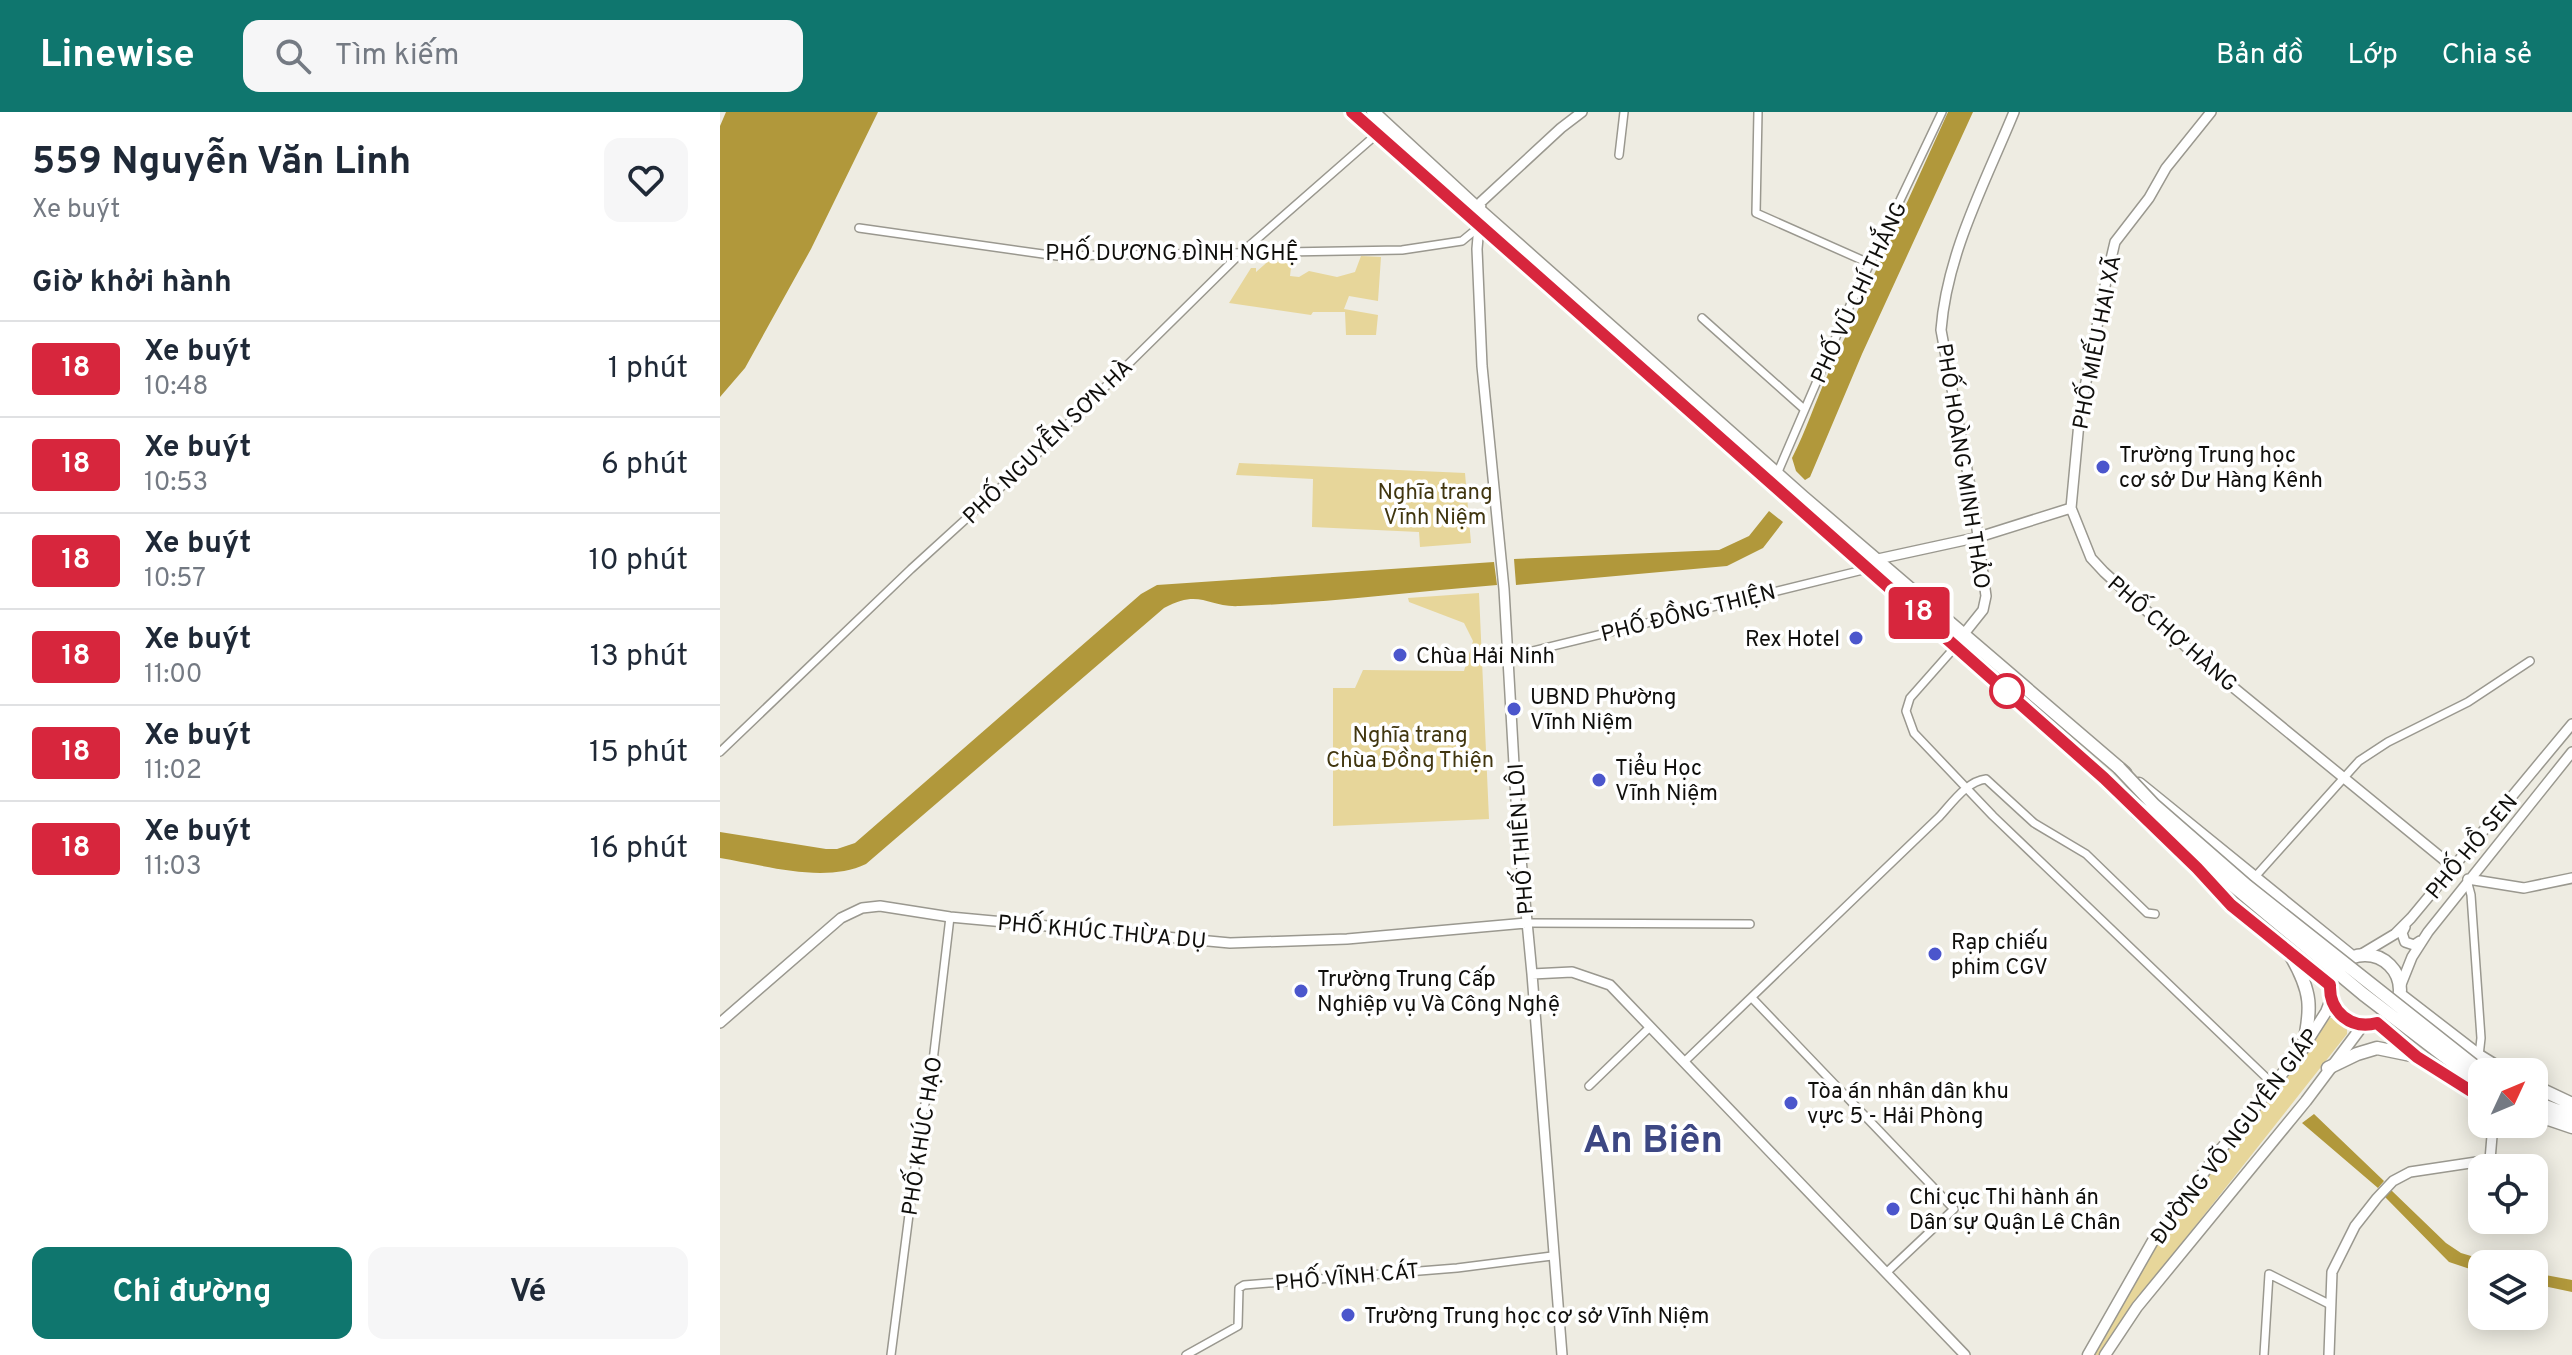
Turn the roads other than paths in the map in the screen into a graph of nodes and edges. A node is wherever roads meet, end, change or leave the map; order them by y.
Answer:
1 (1352, 112) edge
2 (1373, 112) edge
3 (1582, 112) edge
4 (1624, 112) edge
5 (1758, 112) edge
6 (1942, 112) edge
7 (2014, 112) edge
8 (2211, 112) edge
9 (1377, 134) junction
10 (1619, 155) dead end
11 (1479, 210) junction
12 (1479, 227) junction
13 (859, 228) dead end
14 (1241, 253) junction
15 (1871, 264) junction
16 (1702, 318) dead end
17 (1804, 409) junction
18 (1777, 480) junction
19 (2071, 508) junction
20 (1979, 537) junction
21 (1873, 564) junction
22 (1960, 640) junction
23 (1508, 657) junction
24 (2530, 661) dead end
25 (2572, 724) edge
26 (720, 752) edge
27 (2572, 752) edge
28 (2119, 768) junction
29 (2104, 778) junction
30 (2345, 778) junction
31 (1966, 788) junction
32 (2454, 868) junction
33 (2254, 878) junction
34 (2572, 878) edge
35 (2468, 880) junction
36 (2297, 913) junction
37 (2155, 914) dead end
38 (950, 917) junction
39 (2411, 918) junction
40 (1527, 923) junction
41 (1750, 924) dead end
42 (2428, 932) junction
43 (2283, 946) junction
44 (2356, 956) junction
45 (1532, 974) junction
46 (2330, 985) junction
47 (2400, 991) junction
48 (1752, 998) junction
49 (2331, 999) junction
50 (720, 1023) edge
51 (2377, 1023) junction
52 (2363, 1025) junction
53 (1650, 1027) junction
54 (2450, 1034) junction
55 (2303, 1048) junction
56 (2479, 1056) junction
57 (2417, 1057) junction
58 (2482, 1058) edge
59 (2468, 1061) edge
60 (1684, 1062) junction
61 (2430, 1065) junction
62 (2328, 1068) junction
63 (2468, 1074) edge
64 (2274, 1085) junction
65 (1589, 1086) dead end
66 (2468, 1089) edge
67 (2548, 1093) edge
68 (2572, 1104) edge
69 (2548, 1107) edge
70 (2572, 1116) edge
71 (2548, 1119) edge
72 (2548, 1127) edge
73 (2572, 1127) edge
74 (2572, 1135) edge
75 (2492, 1138) edge
76 (1552, 1256) junction
77 (1886, 1273) junction
78 (2331, 1305) junction
79 (891, 1355) edge
80 (1186, 1355) edge
81 (1562, 1355) edge
82 (1965, 1355) edge
83 (2088, 1355) edge
84 (2105, 1355) edge
85 (2264, 1355) edge
86 (2329, 1355) edge

1 - 9 highway
2 - 11 highway
3 - 11 street
4 - 10 street
5 - 15 street
6 - 15 street, PHỐ VŨ CHÍ THẮNG
7 - 20 street, PHỐ HOÀNG MINH THẢO
8 - 19 street, PHỐ MIẾU HAI XÃ
9 - 12 highway
9 - 14 street, PHỐ NGUYỄN SƠN HÀ
11 - 12 street, PHỐ THIÊN LÔI
11 - 18 highway
12 - 14 street, PHỐ DƯƠNG ĐÌNH NGHỆ
12 - 18 highway
12 - 23 street, PHỐ THIÊN LÔI
13 - 14 street, PHỐ DƯƠNG ĐÌNH NGHỆ
14 - 26 street, PHỐ NGUYỄN SƠN HÀ
15 - 17 street, PHỐ VŨ CHÍ THẮNG
16 - 17 street
17 - 18 street, PHỐ VŨ CHÍ THẮNG
18 - 21 highway
19 - 20 street
19 - 30 street, PHỐ CHỢ HÀNG
20 - 21 street
20 - 22 street, PHỐ HOÀNG MINH THẢO
21 - 22 highway
21 - 23 street, PHỐ ĐỒNG THIỆN
22 - 28 highway
22 - 29 highway
22 - 31 street
23 - 40 street, PHỐ THIÊN LÔI
24 - 30 street
25 - 32 street, PHỐ HỒ SEN
27 - 35 street, PHỐ HỒ SEN
28 - 33 highway
28 - 59 highway, bridge
29 - 43 highway
29 - 63 highway, bridge
30 - 32 street, PHỐ CHỢ HÀNG
30 - 33 street
31 - 37 street
31 - 48 street
31 - 64 street
32 - 39 street, PHỐ HỒ SEN
33 - 36 highway
34 - 35 street
35 - 42 street, PHỐ HỒ SEN
35 - 56 street
36 - 43 highway
36 - 44 highway
38 - 40 street, PHỐ KHÚC THỪA DỤ
38 - 50 street, PHỐ KHÚC THỪA DỤ
38 - 79 street, PHỐ KHÚC HẠO
39 - 42 street
39 - 44 street, PHỐ HỒ SEN
40 - 41 street
40 - 45 street, PHỐ THIÊN LÔI
42 - 47 street, PHỐ HỒ SEN
43 - 46 highway
43 - 55 highway
44 - 46 highway
44 - 47 highway
45 - 53 street
45 - 76 street, PHỐ THIÊN LÔI
46 - 49 highway
47 - 51 highway
47 - 54 highway
48 - 60 street
48 - 77 street
49 - 52 highway
49 - 55 main road, ĐƯỜNG VÕ NGUYÊN GIÁP
51 - 52 highway
51 - 57 highway
52 - 62 main road, ĐƯỜNG VÕ NGUYÊN GIÁP
53 - 60 street
53 - 65 street
54 - 56 highway
54 - 61 highway
55 - 64 main road, ĐƯỜNG VÕ NGUYÊN GIÁP
56 - 58 highway
57 - 61 highway
57 - 62 highway
60 - 77 street
61 - 66 highway
62 - 84 main road, ĐƯỜNG VÕ NGUYÊN GIÁP
64 - 83 main road, ĐƯỜNG VÕ NGUYÊN GIÁP
67 - 68 highway
69 - 70 highway
71 - 73 highway
72 - 74 highway
75 - 78 street
76 - 80 street, PHỐ VĨNH CÁT
76 - 81 street, PHỐ THIÊN LÔI
77 - 82 street
78 - 85 street
78 - 86 street

